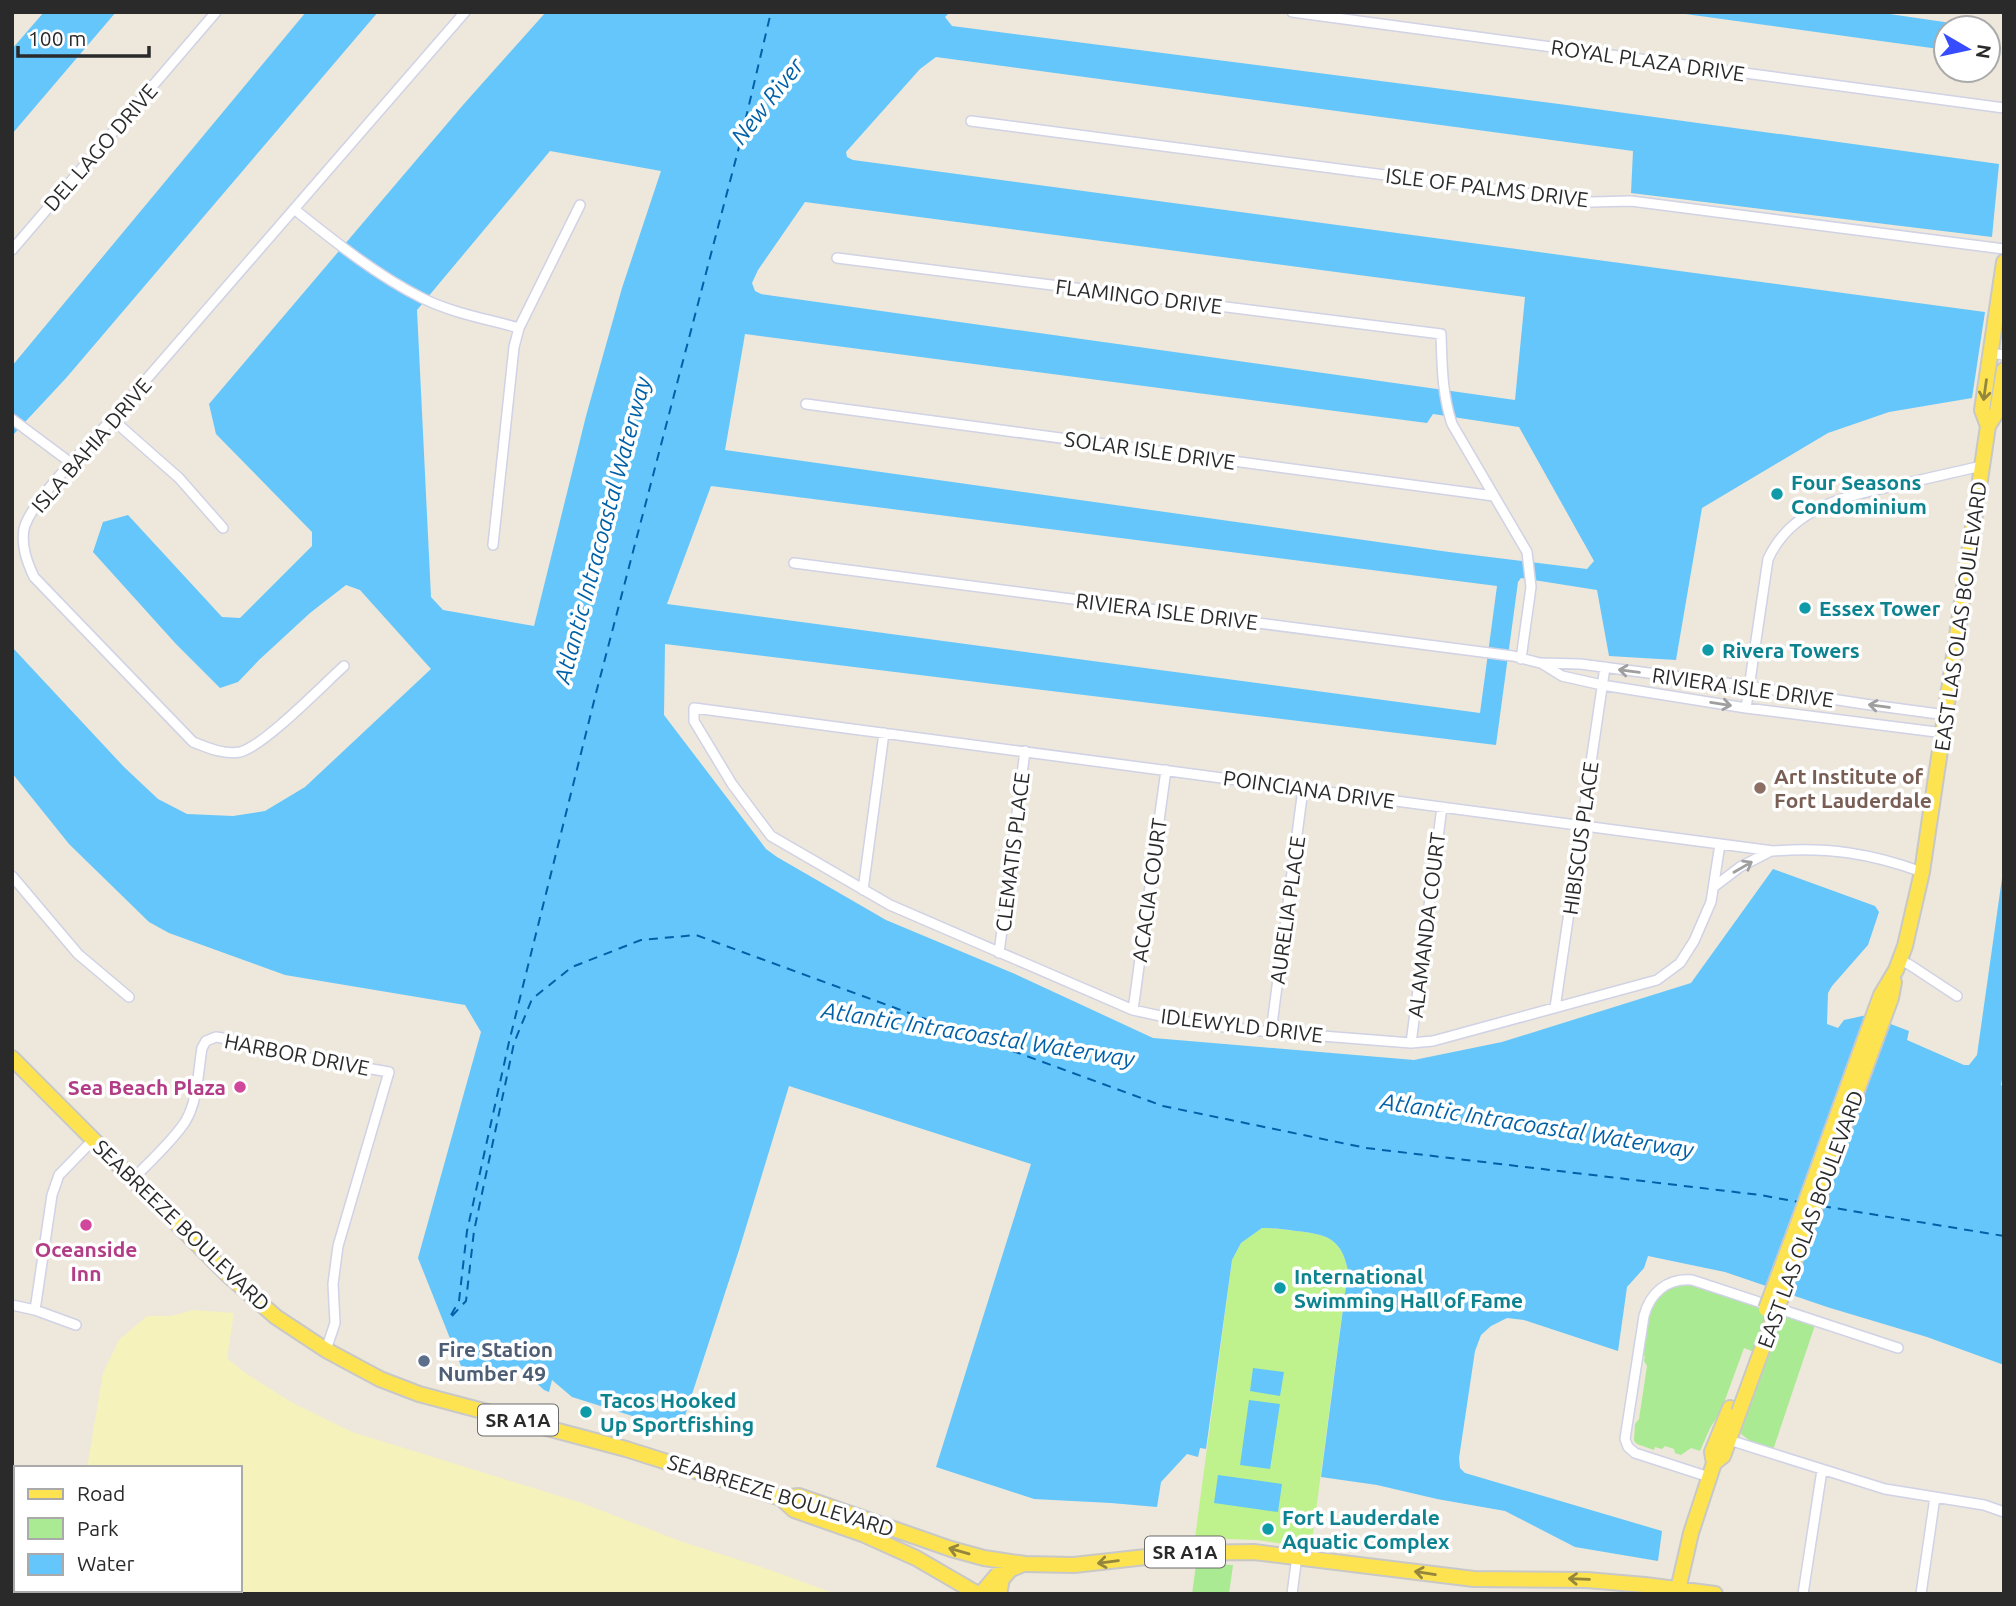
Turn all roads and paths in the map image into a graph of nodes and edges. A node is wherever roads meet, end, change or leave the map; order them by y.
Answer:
1 (216, 12) edge
2 (465, 12) edge
3 (1292, 12) edge
4 (2004, 108) edge
5 (971, 121) dead end
6 (580, 205) dead end
7 (294, 209) junction
8 (2004, 249) edge
9 (12, 250) edge
10 (837, 258) dead end
11 (2004, 262) edge
12 (519, 328) junction
13 (1997, 354) edge
14 (2004, 370) edge
15 (806, 404) dead end
16 (12, 418) edge
17 (113, 419) junction
18 (1988, 426) junction
19 (71, 463) junction
20 (1982, 466) junction
21 (1494, 496) junction
22 (223, 528) dead end
23 (493, 545) dead end
24 (794, 563) dead end
25 (1517, 658) junction
26 (1539, 663) junction
27 (344, 666) dead end
28 (1605, 667) junction
29 (1602, 685) junction
30 (1748, 686) junction
31 (694, 708) joint
32 (1746, 708) junction
33 (1947, 715) junction
34 (884, 733) junction
35 (1944, 733) junction
36 (1025, 751) junction
37 (1166, 770) junction
38 (1303, 789) junction
39 (1442, 807) junction
40 (1581, 826) junction
41 (1720, 844) junction
42 (1773, 851) junction
43 (1922, 872) junction
44 (12, 876) edge
45 (1715, 886) junction
46 (863, 890) junction
47 (999, 953) junction
48 (1898, 965) junction
49 (1957, 996) dead end
50 (129, 997) dead end
51 (1555, 1008) junction
52 (1133, 1010) junction
53 (1271, 1032) junction
54 (1411, 1043) junction
55 (12, 1058) edge
56 (94, 1139) junction
57 (134, 1178) junction
58 (12, 1305) edge
59 (35, 1310) junction
60 (76, 1325) dead end
61 (1898, 1348) dead end
62 (326, 1350) junction
63 (1734, 1410) junction
64 (1729, 1440) junction
65 (1711, 1470) junction
66 (1822, 1470) junction
67 (1935, 1497) junction
68 (781, 1498) junction
69 (2004, 1512) edge
70 (1297, 1556) junction
71 (1019, 1566) junction
72 (1677, 1591) edge
73 (980, 1594) edge
74 (999, 1594) edge
75 (1292, 1594) edge
76 (1715, 1594) edge
77 (1803, 1594) edge
78 (1921, 1594) edge

1 - 9 street, DEL LAGO DRIVE
2 - 7 street, ISLA BAHIA DRIVE
3 - 4 street, ROYAL PLAZA DRIVE
5 - 8 street, ISLE OF PALMS DRIVE
6 - 12 street
7 - 12 street
7 - 17 street, ISLA BAHIA DRIVE
10 - 21 street, FLAMINGO DRIVE
11 - 13 main road, EAST LAS OLAS BOULEVARD
12 - 23 street
13 -> 18 main road, EAST LAS OLAS BOULEVARD
14 - 18 main road, EAST LAS OLAS BOULEVARD
15 - 21 street, SOLAR ISLE DRIVE
16 - 19 street
17 - 19 street, ISLA BAHIA DRIVE
17 - 22 street
18 - 20 main road, EAST LAS OLAS BOULEVARD
19 - 27 street, ISLA BAHIA DRIVE
20 - 30 street
20 - 33 main road, EAST LAS OLAS BOULEVARD
21 - 25 street
24 - 25 street, RIVIERA ISLE DRIVE
25 - 26 street, RIVIERA ISLE DRIVE
26 - 28 street, RIVIERA ISLE DRIVE
26 - 29 street, RIVIERA ISLE DRIVE
28 - 29 street, HIBISCUS PLACE
30 -> 28 street, RIVIERA ISLE DRIVE
29 -> 32 street, RIVIERA ISLE DRIVE
29 - 40 street, HIBISCUS PLACE
30 - 32 street
33 -> 30 street, RIVIERA ISLE DRIVE
31 - 34 street, POINCIANA DRIVE
31 - 46 street, IDLEWYLD DRIVE
32 - 35 street, RIVIERA ISLE DRIVE
33 - 35 main road, EAST LAS OLAS BOULEVARD
34 - 36 street, POINCIANA DRIVE
34 - 46 street
35 - 43 main road, EAST LAS OLAS BOULEVARD
36 - 37 street, POINCIANA DRIVE
36 - 47 street, CLEMATIS PLACE
37 - 38 street, POINCIANA DRIVE
37 - 52 street, ACACIA COURT
38 - 39 street, POINCIANA DRIVE
38 - 53 street, AURELIA PLACE
39 - 40 street, POINCIANA DRIVE
39 - 54 street, ALAMANDA COURT
40 - 41 street, POINCIANA DRIVE
40 - 51 street, HIBISCUS PLACE
41 - 42 street, POINCIANA DRIVE
41 - 45 street, IDLEWYLD DRIVE
42 - 43 street, POINCIANA DRIVE
45 -> 42 street
43 - 48 main road, EAST LAS OLAS BOULEVARD
44 - 50 street
45 - 51 street, IDLEWYLD DRIVE
46 - 47 street, IDLEWYLD DRIVE
47 - 52 street, IDLEWYLD DRIVE
48 - 49 street
48 - 63 main road, EAST LAS OLAS BOULEVARD, bridge
51 - 54 street, IDLEWYLD DRIVE
52 - 53 street, IDLEWYLD DRIVE
53 - 54 street, IDLEWYLD DRIVE
55 - 56 main road, SEABREEZE BOULEVARD / SR A1A
56 - 57 main road, SEABREEZE BOULEVARD / SR A1A
56 - 59 street
57 - 62 main road, SEABREEZE BOULEVARD / SR A1A
57 - 62 street, HARBOR DRIVE
58 - 59 street
59 - 60 street
61 - 65 street
62 - 68 main road, SEABREEZE BOULEVARD / SR A1A
63 - 64 main road, EAST LAS OLAS BOULEVARD
63 - 65 main road, EAST LAS OLAS BOULEVARD
64 - 65 main road, EAST LAS OLAS BOULEVARD
64 - 66 street
65 - 72 main road, EAST LAS OLAS BOULEVARD
66 - 67 street
66 - 77 street
67 - 69 street
67 - 78 street
71 -> 68 main road, SEABREEZE BOULEVARD / SR A1A
68 - 73 main road, SR A1A
70 -> 71 main road, SEABREEZE BOULEVARD / SR A1A
72 -> 70 main road, SEABREEZE BOULEVARD / SR A1A
70 - 75 street
71 - 73 main road
71 - 74 main road
72 - 76 main road, SR A1A

